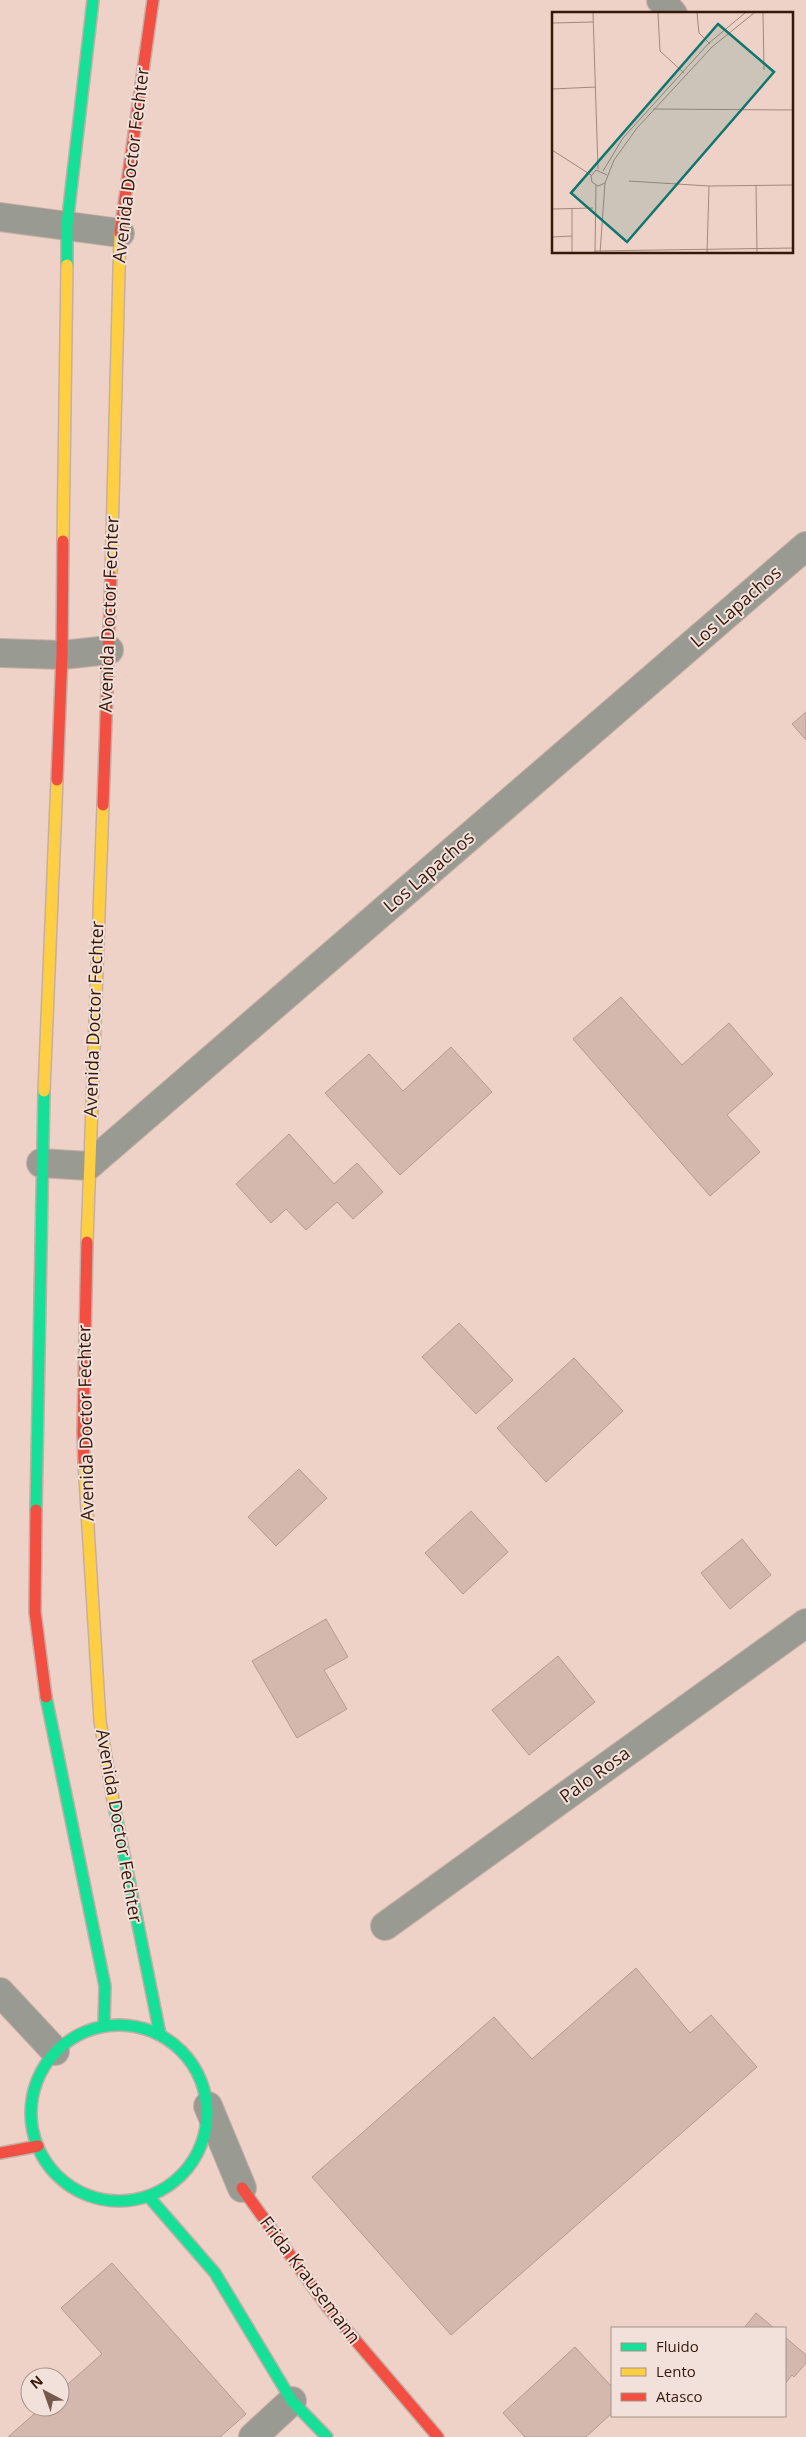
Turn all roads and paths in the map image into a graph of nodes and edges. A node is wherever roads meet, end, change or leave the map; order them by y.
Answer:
1 (93, 0) edge
2 (153, 0) edge
3 (661, 0) edge
4 (671, 12) edge
5 (0, 217) edge
6 (67, 225) junction
7 (120, 233) junction
8 (806, 546) edge
9 (109, 650) junction
10 (0, 653) edge
11 (62, 655) junction
12 (41, 1163) junction
13 (88, 1166) junction
14 (806, 1623) edge
15 (385, 1926) dead end
16 (0, 1992) edge
17 (104, 2025) junction
18 (160, 2034) junction
19 (55, 2052) junction
20 (208, 2106) junction
21 (38, 2146) junction
22 (0, 2153) edge
23 (242, 2188) joint
24 (149, 2197) junction
25 (292, 2401) junction
26 (253, 2437) edge
27 (327, 2437) edge
28 (438, 2437) edge

1 - 6 main road
2 - 7 main road, Avenida Doctor Fechter
3 - 4 street
5 - 6 street
6 - 7 street
6 - 11 main road
7 - 9 main road, Avenida Doctor Fechter
8 - 13 street, Los Lapachos
9 - 11 street
9 - 13 main road, Avenida Doctor Fechter
10 - 11 street
11 - 12 main road
12 - 13 street
12 - 17 main road
13 - 18 main road, Avenida Doctor Fechter
14 - 15 street, Palo Rosa
16 - 19 street
17 - 18 main road
17 - 19 main road
18 - 20 main road
19 - 21 main road
20 - 23 street, Frida Krausemann
20 - 24 main road
21 - 22 main road
21 - 24 main road
23 - 28 main road, Frida Krausemann
24 - 25 main road
25 - 26 street
25 - 27 main road

